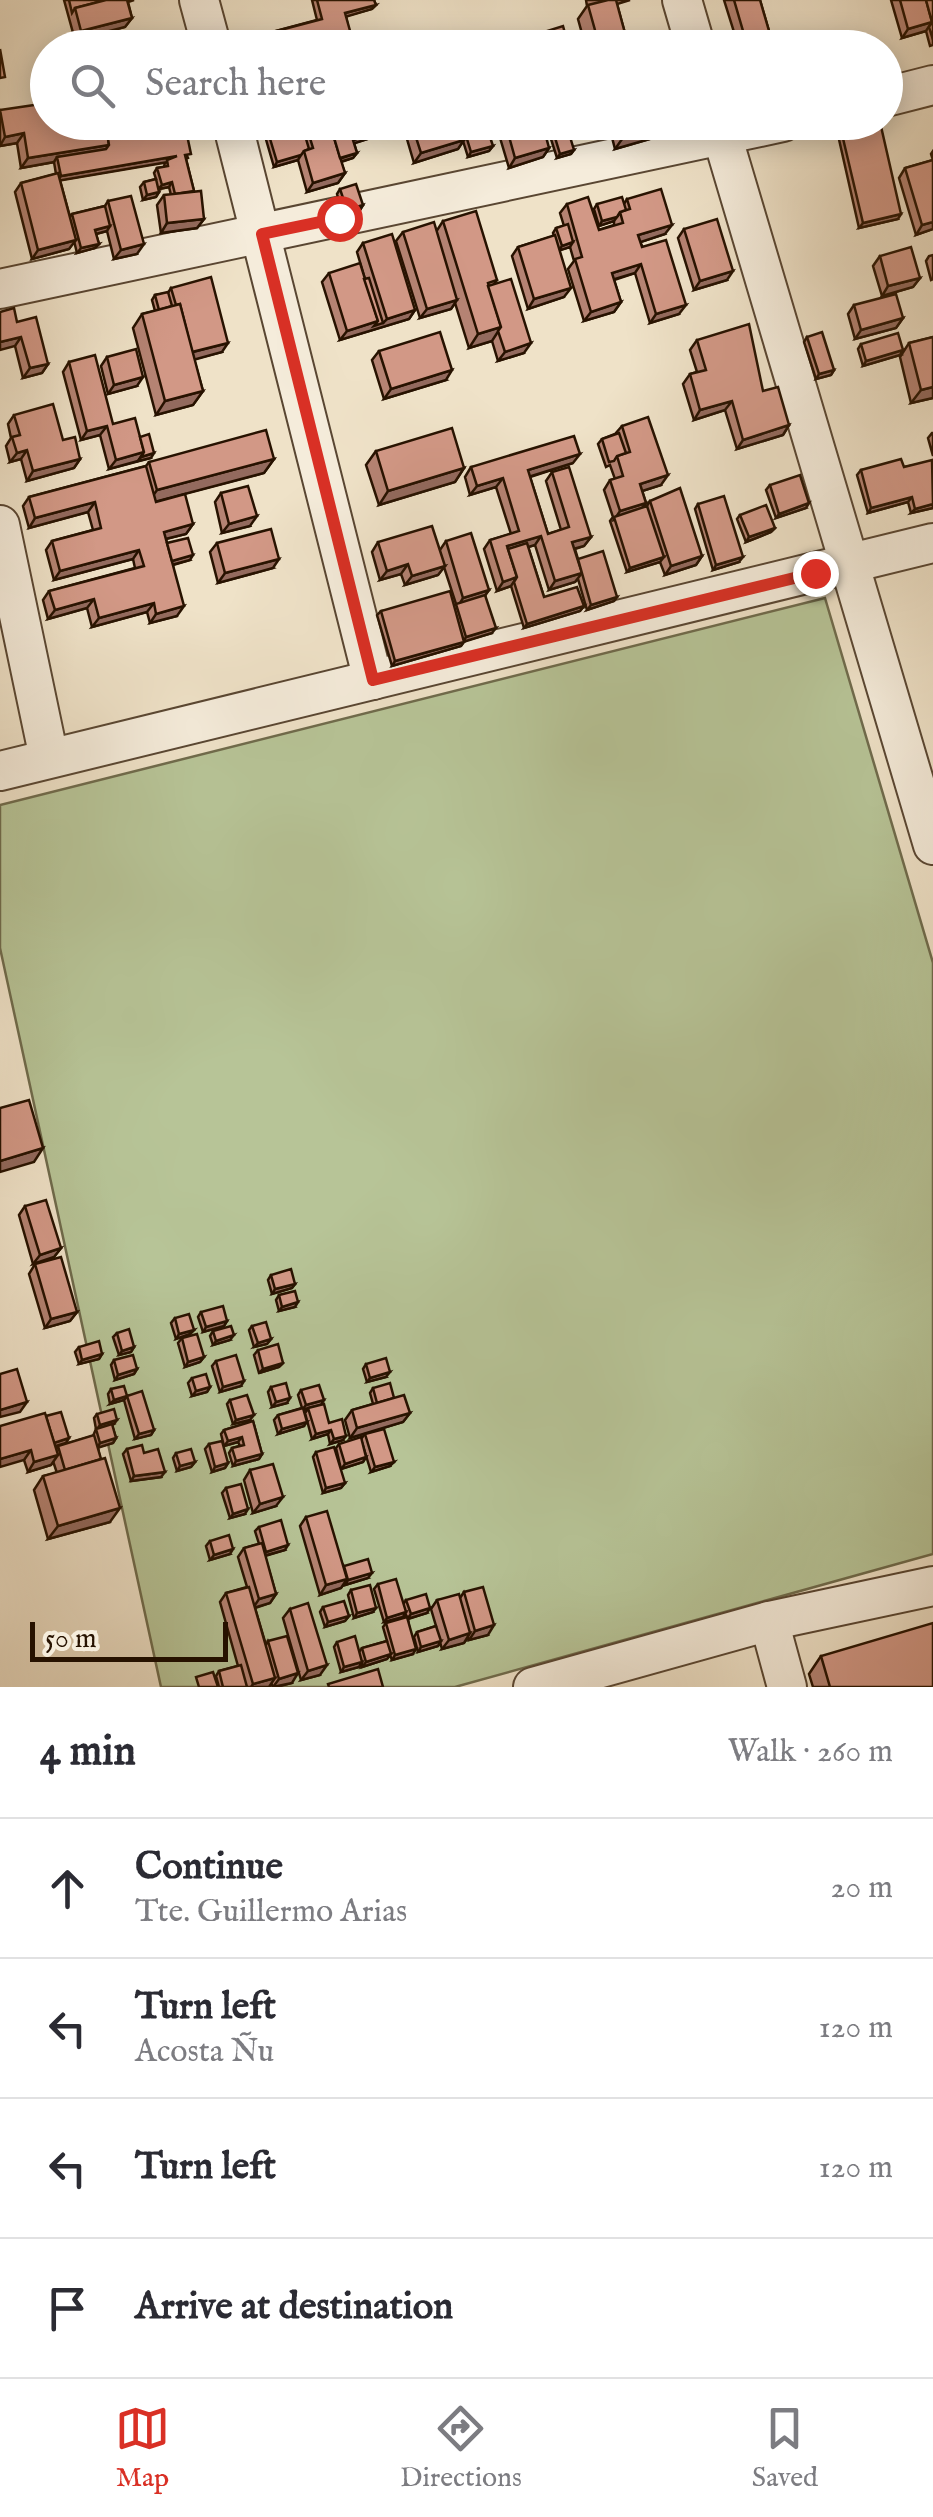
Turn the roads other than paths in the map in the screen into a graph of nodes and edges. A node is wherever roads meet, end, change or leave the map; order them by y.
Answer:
1 (199, 0) edge
2 (682, 0) edge
3 (207, 30) edge
4 (691, 30) edge
5 (933, 85) edge
6 (903, 93) edge
7 (237, 140) edge
8 (677, 140) edge
9 (724, 140) edge
10 (262, 234) junction
11 (0, 289) edge
12 (0, 525) edge
13 (933, 543) edge
14 (852, 564) junction
15 (373, 680) junction
16 (48, 758) junction
17 (0, 771) edge
18 (933, 845) edge
19 (933, 1586) edge
20 (768, 1621) junction
21 (533, 1687) edge
22 (787, 1687) edge

1 - 3 street
2 - 4 street
5 - 6 street
7 - 10 street
8 - 10 street
9 - 14 street
10 - 11 street
10 - 15 street
12 - 16 street
13 - 14 street
14 - 15 street
14 - 18 street
15 - 16 street
16 - 17 street
19 - 20 street
20 - 21 street
20 - 22 street

